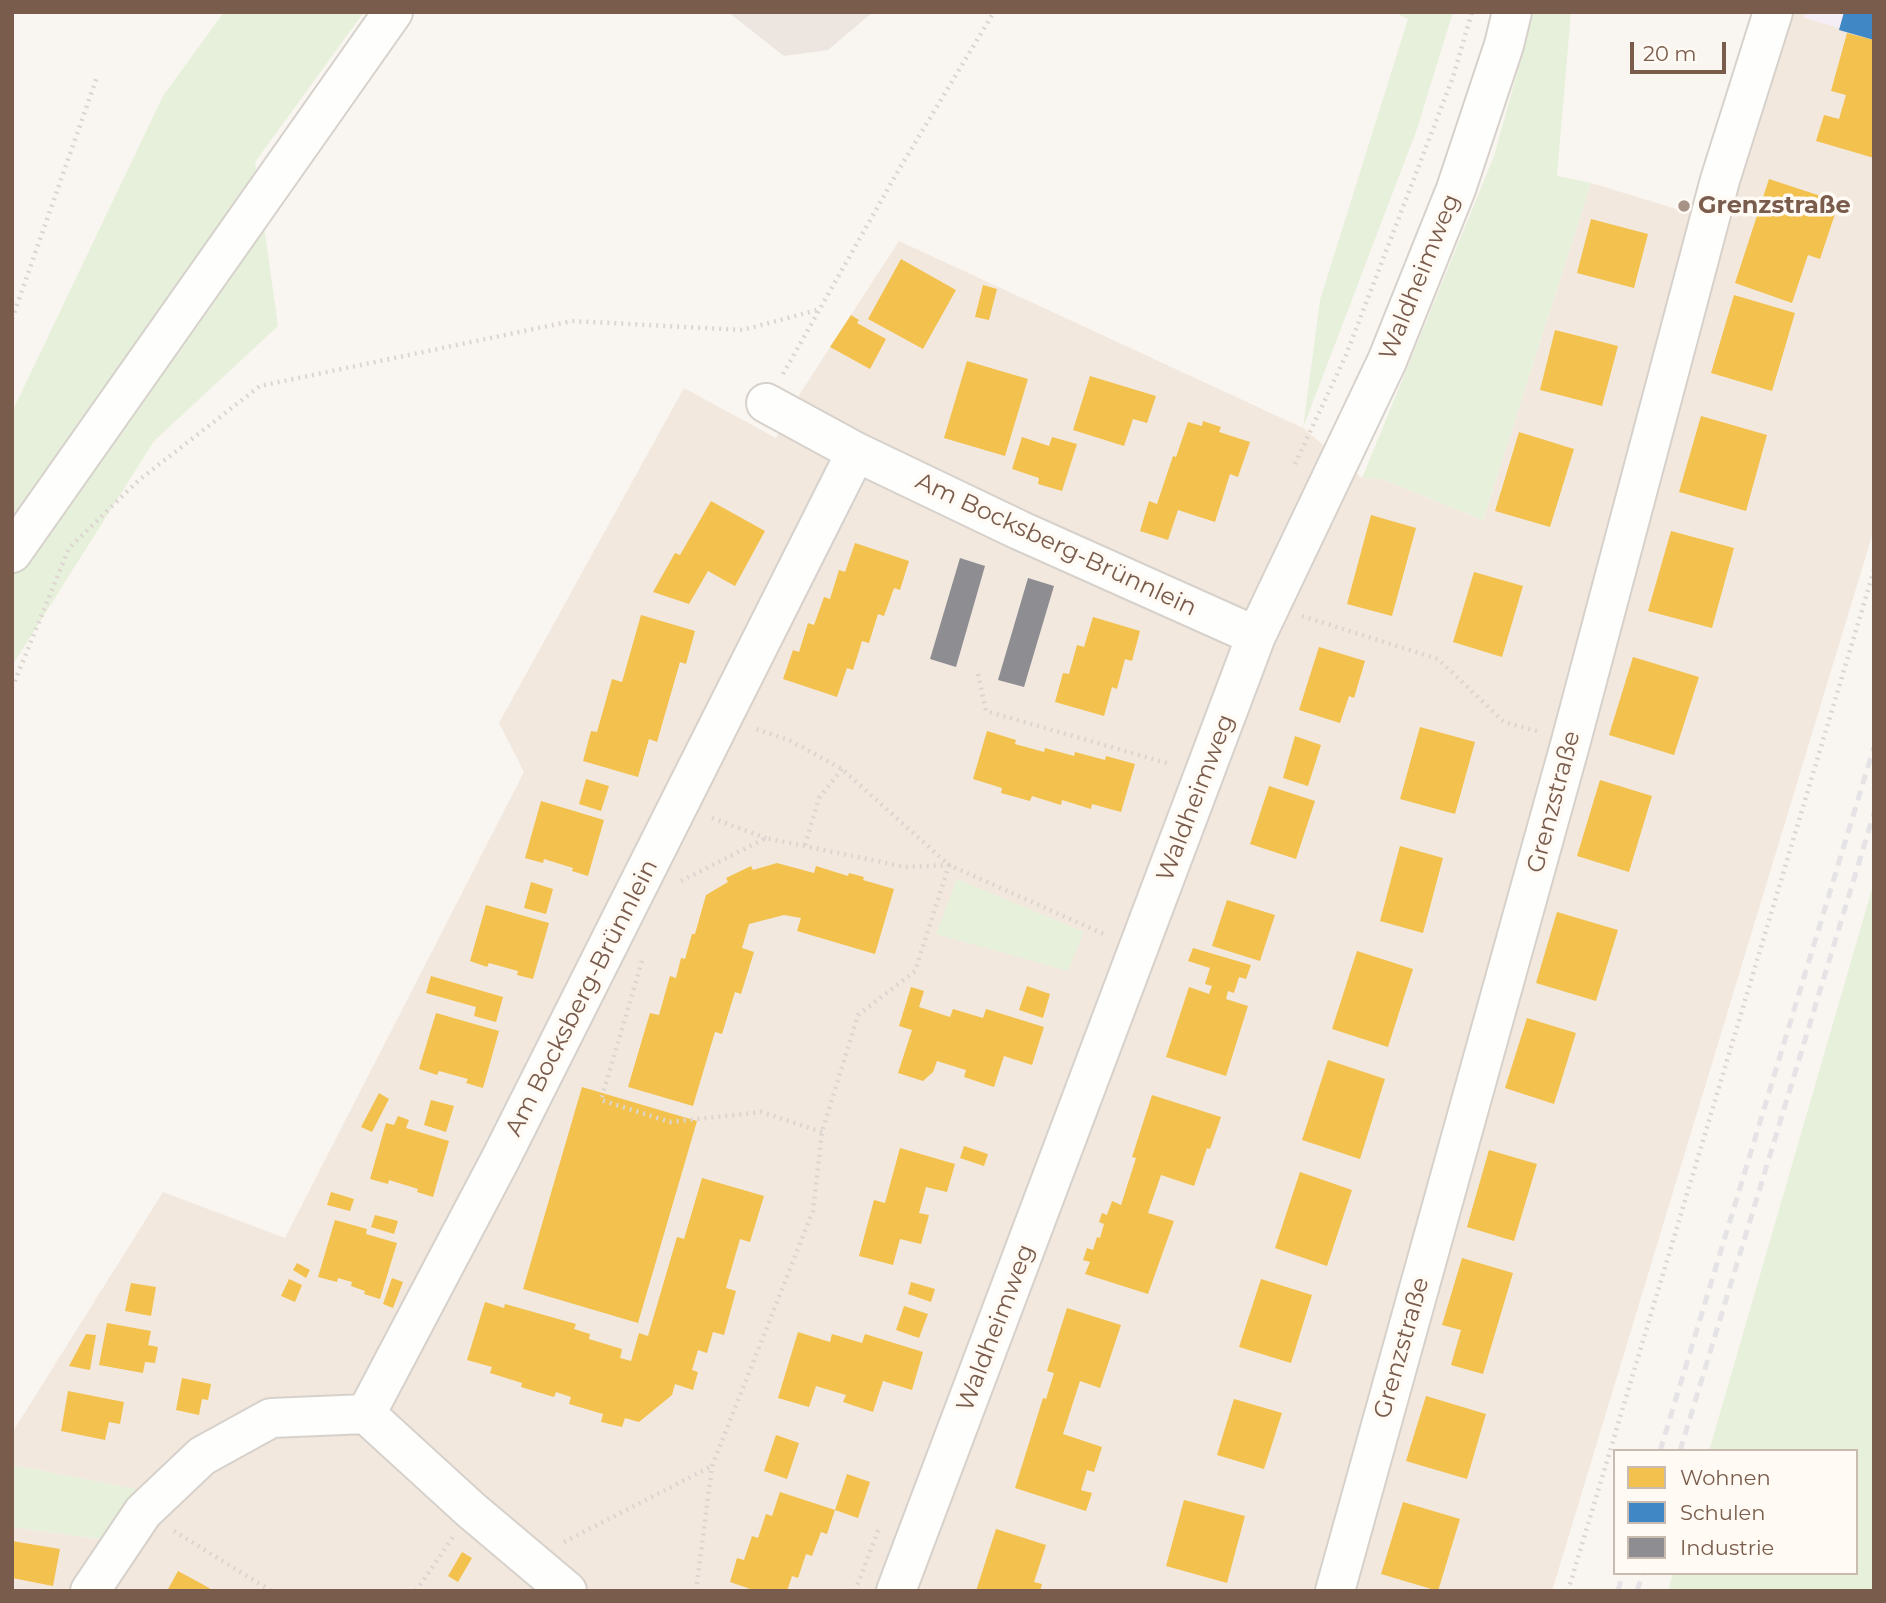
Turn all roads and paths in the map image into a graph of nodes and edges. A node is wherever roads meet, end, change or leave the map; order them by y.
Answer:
1 (393, 12) edge
2 (994, 12) edge
3 (1472, 12) edge
4 (1512, 12) edge
5 (1773, 12) edge
6 (97, 77) dead end
7 (821, 309) junction
8 (12, 319) edge
9 (766, 403) joint
10 (856, 452) junction
11 (1290, 476) dead end
12 (12, 553) edge
13 (1874, 570) edge
14 (1264, 621) junction
15 (978, 674) dead end
16 (12, 688) edge
17 (721, 718) junction
18 (1571, 741) junction
19 (842, 769) junction
20 (1204, 775) junction
21 (678, 806) junction
22 (766, 838) junction
23 (805, 845) junction
24 (949, 865) junction
25 (680, 881) dead end
26 (1140, 947) junction
27 (645, 953) dead end
28 (822, 1132) junction
29 (366, 1414) junction
30 (712, 1465) junction
31 (471, 1510) junction
32 (143, 1512) junction
33 (529, 1560) junction
34 (90, 1591) edge
35 (271, 1591) edge
36 (416, 1591) edge
37 (567, 1591) edge
38 (696, 1591) edge
39 (896, 1591) edge
40 (1335, 1591) edge
41 (1568, 1591) edge

1 - 12 street
2 - 7 path
3 - 11 path
4 - 14 street, Waldheimweg
5 - 18 street, Grenzstraße
6 - 8 path
7 - 9 path
7 - 16 path
9 - 10 street, Am Bocksberg-Brünnlein
10 - 14 street, Am Bocksberg-Brünnlein
10 - 17 street, Am Bocksberg-Brünnlein
13 - 41 path
14 - 18 path
14 - 20 street, Waldheimweg
15 - 20 path
17 - 19 path
17 - 21 street, Am Bocksberg-Brünnlein
18 - 40 street, Grenzstraße
19 - 23 path
19 - 24 path
20 - 26 street, Waldheimweg
21 - 22 path
21 - 29 street, Am Bocksberg-Brünnlein
22 - 23 path
22 - 25 path
23 - 24 path
24 - 26 path
24 - 28 path
26 - 39 street, Waldheimweg
27 - 28 path
28 - 30 path
29 - 31 street
29 - 32 street
30 - 33 path
30 - 38 path
31 - 33 street
31 - 36 path
32 - 34 street
32 - 35 path
33 - 37 street

